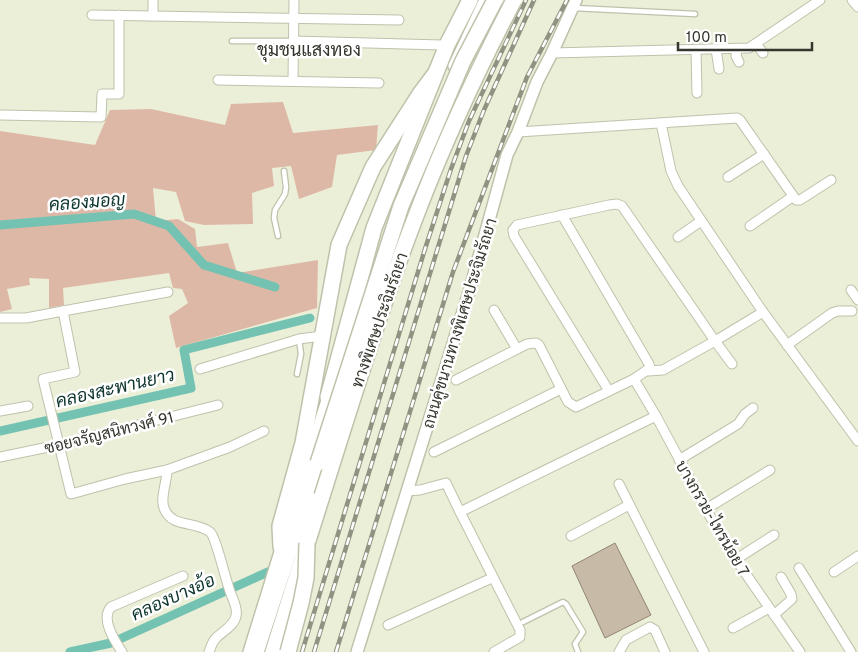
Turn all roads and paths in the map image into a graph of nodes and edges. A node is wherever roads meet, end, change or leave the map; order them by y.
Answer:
1 (152, 0) edge
2 (294, 0) edge
3 (470, 0) edge
4 (485, 0) edge
5 (495, 0) edge
6 (514, 0) edge
7 (820, 0) edge
8 (852, 0) edge
9 (574, 4) edge
10 (858, 7) edge
11 (695, 14) dead end
12 (92, 15) dead end
13 (119, 15) junction
14 (153, 16) junction
15 (294, 17) junction
16 (399, 20) dead end
17 (294, 41) junction
18 (232, 42) dead end
19 (757, 44) junction
20 (442, 45) dead end
21 (716, 49) junction
22 (737, 49) junction
23 (696, 50) junction
24 (552, 53) junction
25 (763, 53) dead end
26 (739, 62) dead end
27 (719, 69) dead end
28 (435, 74) junction
29 (218, 80) dead end
30 (293, 80) junction
31 (379, 83) dead end
32 (697, 93) dead end
33 (0, 115) edge
34 (661, 123) junction
35 (518, 132) junction
36 (764, 154) junction
37 (284, 171) dead end
38 (728, 177) dead end
39 (831, 180) dead end
40 (792, 197) junction
41 (562, 215) junction
42 (702, 221) junction
43 (750, 226) dead end
44 (278, 236) dead end
45 (678, 237) dead end
46 (851, 290) dead end
47 (168, 292) dead end
48 (858, 300) edge
49 (494, 310) dead end
50 (852, 311) dead end
51 (63, 312) junction
52 (763, 312) junction
53 (0, 318) edge
54 (322, 336) junction
55 (299, 339) junction
56 (715, 341) junction
57 (787, 345) junction
58 (517, 349) junction
59 (732, 364) dead end
60 (200, 369) dead end
61 (648, 371) junction
62 (296, 374) dead end
63 (634, 379) junction
64 (456, 380) dead end
65 (561, 389) junction
66 (343, 391) junction
67 (609, 391) junction
68 (328, 397) junction
69 (218, 405) dead end
70 (28, 406) dead end
71 (753, 408) dead end
72 (0, 411) edge
73 (656, 416) junction
74 (264, 431) dead end
75 (856, 435) edge
76 (58, 442) junction
77 (434, 452) dead end
78 (0, 457) edge
79 (680, 460) junction
80 (167, 470) junction
81 (770, 470) dead end
82 (619, 484) dead end
83 (407, 490) junction
84 (629, 505) junction
85 (706, 509) junction
86 (460, 512) junction
87 (774, 535) dead end
88 (571, 536) dead end
89 (307, 543) junction
90 (279, 553) junction
91 (858, 556) edge
92 (735, 560) junction
93 (799, 568) dead end
94 (834, 572) dead end
95 (183, 576) dead end
96 (781, 577) dead end
97 (492, 578) junction
98 (772, 611) junction
99 (523, 622) dead end
100 (388, 625) dead end
101 (733, 628) dead end
102 (121, 649) edge
103 (361, 650) edge
104 (209, 652) edge
105 (249, 652) edge
106 (256, 652) edge
107 (273, 652) edge
108 (281, 652) edge
109 (288, 652) edge
110 (494, 652) edge
111 (578, 652) edge
112 (619, 652) edge
113 (665, 652) edge
114 (704, 652) edge
115 (800, 652) edge
116 (851, 652) edge

1 - 14 street
2 - 15 street
3 - 28 highway
4 - 66 main road
5 - 106 highway, ทางพิเศษประจิมรัถยา, bridge
6 - 89 highway, ทางพิเศษประจิมรัถยา, bridge
7 - 19 street
8 - 10 street
9 - 11 lane
9 - 24 main road, ถนนคู่ขนานทางพิเศษประจิมรัถยา
12 - 13 street
13 - 14 street
13 - 33 street
14 - 15 street
15 - 16 street
15 - 17 street
17 - 18 lane
17 - 20 street
17 - 30 street
19 - 22 street
19 - 25 street
21 - 22 street
21 - 23 street
21 - 27 street
22 - 26 street
23 - 24 street
23 - 32 street
24 - 35 main road, ถนนคู่ขนานทางพิเศษประจิมรัถยา
28 - 54 highway
28 - 68 highway
29 - 30 street
30 - 31 street
34 - 35 street
34 - 36 street
34 - 42 street
35 - 83 main road, ถนนคู่ขนานทางพิเศษประจิมรัถยา
36 - 38 street
36 - 40 street
37 - 44 lane
39 - 40 street
40 - 43 street
41 - 56 street
41 - 61 street
41 - 67 street
42 - 45 street
42 - 52 street
46 - 48 street
47 - 51 street
49 - 58 street
50 - 57 street
51 - 53 street
51 - 76 street
52 - 56 street
52 - 57 street
54 - 55 street
54 - 90 highway
55 - 60 street
55 - 62 lane
56 - 59 street
56 - 61 street
57 - 75 street
58 - 64 street
58 - 65 street
61 - 63 street
63 - 67 street
63 - 73 street, บางกรวย-ไทรน้อย 7
65 - 67 street
65 - 77 street
66 - 68 main road
66 - 108 main road
68 - 90 main road
69 - 76 street, ซอยจรัญสนิทวงศ์ 91
70 - 72 street
71 - 79 street
73 - 79 street, บางกรวย-ไทรน้อย 7
73 - 86 street
74 - 80 street
76 - 78 street, ซอยจรัญสนิทวงศ์ 91
76 - 80 street
79 - 85 street, บางกรวย-ไทรน้อย 7
80 - 104 street
81 - 85 street
82 - 84 street
83 - 86 street
83 - 103 main road, ถนนคู่ขนานทางพิเศษประจิมรัถยา
84 - 88 street
84 - 114 street
85 - 92 street, บางกรวย-ไทรน้อย 7
86 - 97 street
87 - 92 street
89 - 107 highway, ทางพิเศษประจิมรัถยา, bridge
89 - 109 highway, bridge
90 - 105 main road
91 - 94 street
92 - 98 street, บางกรวย-ไทรน้อย 7
93 - 116 street
95 - 102 street
96 - 98 street
97 - 100 street
97 - 110 street
98 - 101 street
98 - 115 street, บางกรวย-ไทรน้อย 7
99 - 111 lane
112 - 113 street

